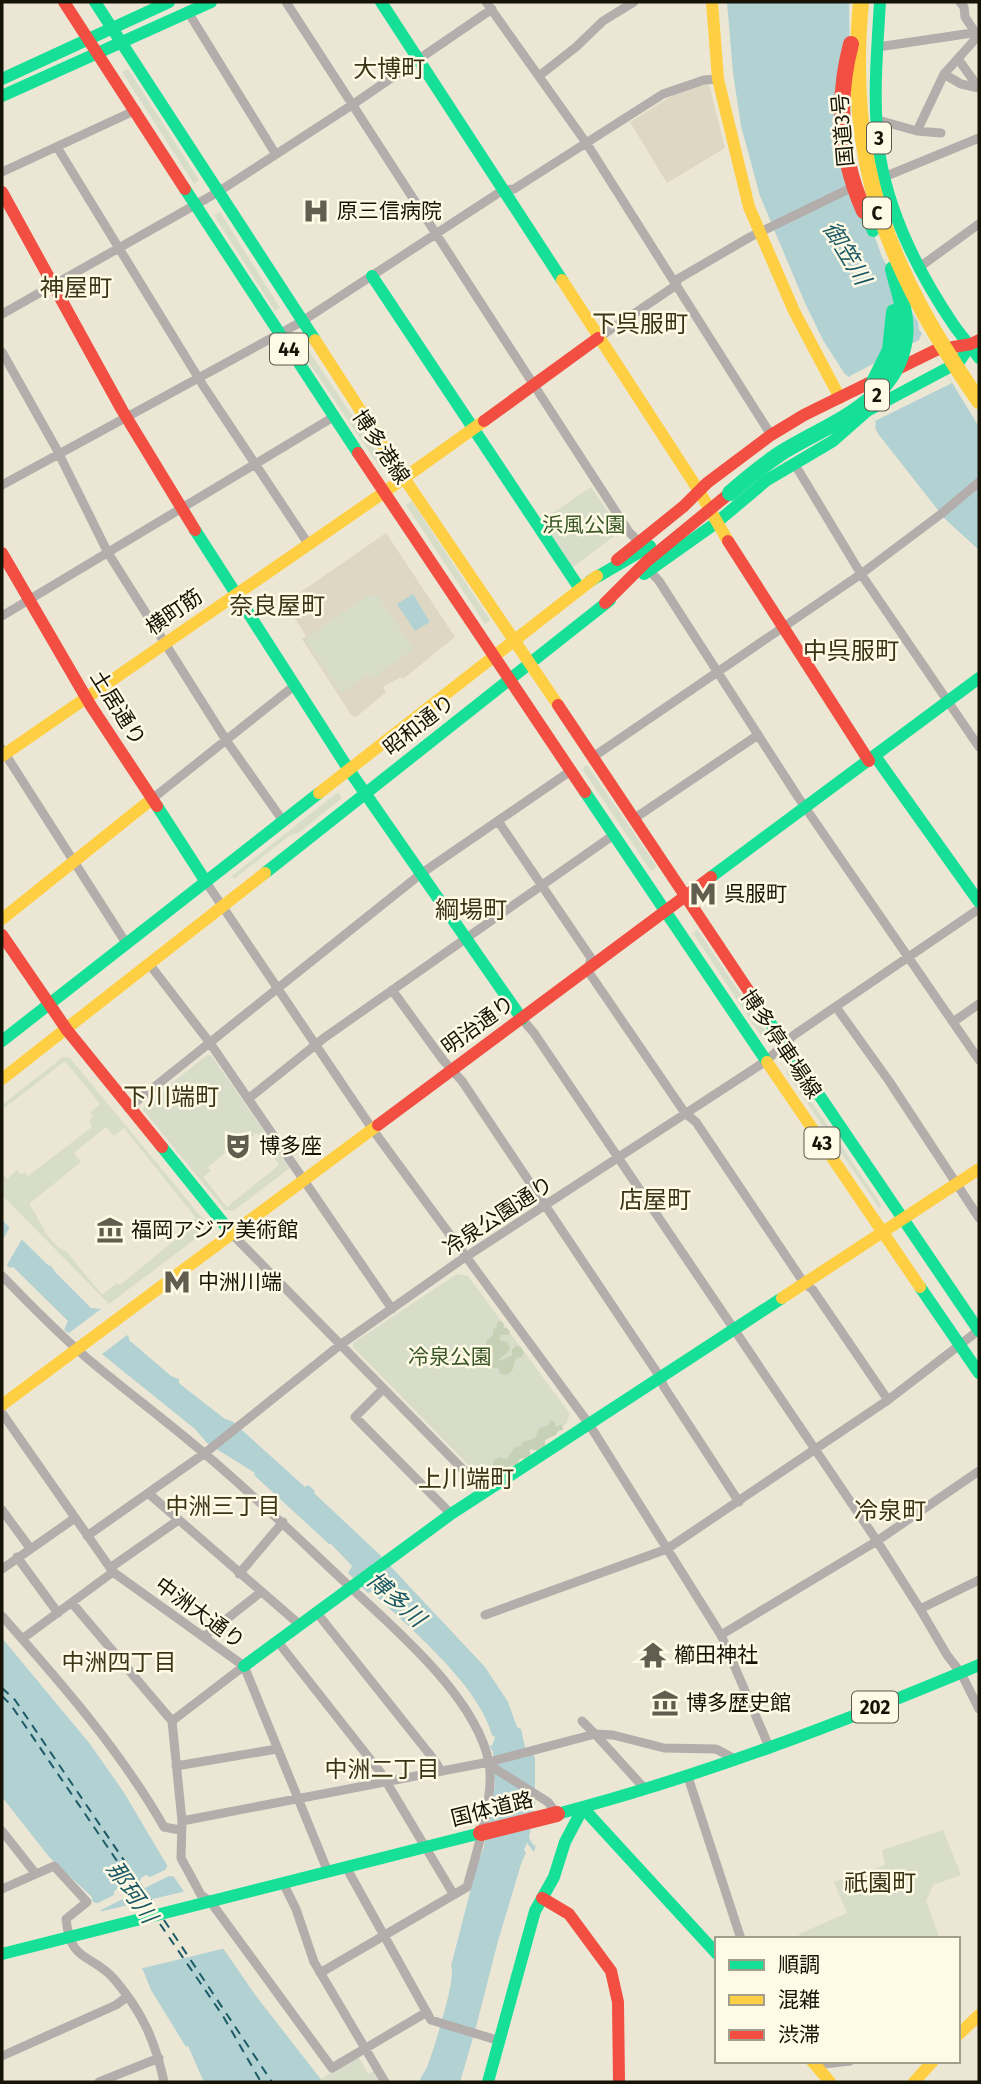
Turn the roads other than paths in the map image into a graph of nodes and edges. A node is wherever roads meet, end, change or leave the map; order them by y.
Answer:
1 (64, 2) edge
2 (95, 2) edge
3 (169, 2) edge
4 (211, 2) edge
5 (286, 2) edge
6 (381, 2) edge
7 (634, 2) edge
8 (712, 2) edge
9 (880, 2) edge
10 (960, 2) edge
11 (858, 3) edge
12 (489, 6) edge
13 (188, 12) junction
14 (112, 29) junction
15 (978, 36) edge
16 (121, 43) junction
17 (93, 46) junction
18 (878, 47) junction
19 (958, 60) junction
20 (419, 61) junction
21 (944, 74) junction
22 (539, 76) junction
23 (2, 79) edge
24 (718, 79) junction
25 (979, 88) edge
26 (2, 96) edge
27 (352, 106) junction
28 (136, 110) junction
29 (877, 121) junction
30 (917, 131) junction
31 (941, 133) dead end
32 (979, 138) edge
33 (587, 144) junction
34 (57, 147) junction
35 (275, 153) junction
36 (2, 172) edge
37 (877, 178) junction
38 (503, 190) junction
39 (2, 192) edge
40 (218, 192) junction
41 (196, 205) junction
42 (979, 224) edge
43 (885, 228) junction
44 (765, 231) junction
45 (435, 235) junction
46 (119, 248) junction
47 (920, 266) junction
48 (372, 276) junction
49 (53, 286) junction
50 (675, 286) junction
51 (2, 314) edge
52 (301, 322) junction
53 (278, 334) junction
54 (598, 338) junction
55 (976, 347) edge
56 (941, 349) junction
57 (2, 352) edge
58 (953, 365) junction
59 (199, 378) junction
60 (533, 385) junction
61 (845, 396) junction
62 (979, 397) edge
63 (335, 416) junction
64 (127, 418) junction
65 (472, 428) junction
66 (771, 435) junction
67 (59, 455) junction
68 (794, 463) junction
69 (256, 464) junction
70 (404, 478) junction
71 (979, 482) edge
72 (2, 485) edge
73 (386, 491) junction
74 (712, 502) junction
75 (181, 508) junction
76 (639, 542) junction
77 (309, 545) junction
78 (2, 553) edge
79 (108, 553) junction
80 (649, 570) junction
81 (861, 573) junction
82 (585, 585) junction
83 (236, 595) junction
84 (28, 600) junction
85 (605, 603) junction
86 (2, 616) edge
87 (783, 626) junction
88 (515, 641) junction
89 (164, 644) junction
90 (495, 656) junction
91 (529, 662) junction
92 (717, 671) junction
93 (511, 678) junction
94 (979, 678) edge
95 (294, 686) junction
96 (86, 698) junction
97 (948, 701) junction
98 (758, 735) junction
99 (226, 740) junction
100 (979, 747) edge
101 (3, 753) edge
102 (593, 757) junction
103 (872, 759) junction
104 (349, 770) junction
105 (572, 770) junction
106 (365, 793) junction
107 (152, 799) junction
108 (806, 808) junction
109 (635, 818) junction
110 (283, 821) junction
111 (498, 821) junction
112 (615, 834) junction
113 (73, 862) junction
114 (422, 873) junction
115 (206, 882) junction
116 (542, 885) junction
117 (687, 897) junction
118 (979, 902) edge
119 (223, 907) junction
120 (979, 909) edge
121 (667, 912) junction
122 (2, 919) edge
123 (2, 935) edge
124 (466, 938) junction
125 (126, 943) junction
126 (907, 956) junction
127 (150, 965) junction
128 (588, 971) junction
129 (278, 988) junction
130 (392, 990) junction
131 (979, 1004) edge
132 (49, 1005) junction
133 (836, 1007) junction
134 (522, 1019) junction
135 (953, 1022) junction
136 (67, 1030) junction
137 (2, 1041) edge
138 (209, 1043) junction
139 (316, 1044) junction
140 (784, 1045) junction
141 (979, 1060) edge
142 (766, 1061) junction
143 (452, 1070) junction
144 (2, 1079) edge
145 (248, 1099) junction
146 (128, 1108) junction
147 (685, 1113) junction
148 (373, 1130) junction
149 (619, 1159) junction
150 (979, 1169) edge
151 (305, 1181) junction
152 (957, 1184) junction
153 (546, 1206) junction
154 (979, 1218) edge
155 (905, 1219) junction
156 (884, 1233) junction
157 (232, 1234) junction
158 (468, 1258) junction
159 (2, 1276) edge
160 (804, 1283) junction
161 (392, 1308) junction
162 (733, 1330) junction
163 (979, 1331) edge
164 (340, 1345) junction
165 (960, 1345) junction
166 (81, 1346) junction
167 (979, 1373) edge
168 (660, 1377) junction
169 (383, 1389) junction
170 (888, 1400) junction
171 (2, 1405) edge
172 (2, 1413) edge
173 (589, 1424) junction
174 (209, 1450) junction
175 (814, 1450) junction
176 (979, 1471) edge
177 (485, 1492) junction
178 (148, 1493) junction
179 (739, 1502) junction
180 (2, 1510) edge
181 (451, 1514) junction
182 (75, 1518) junction
183 (177, 1521) junction
184 (283, 1522) junction
185 (87, 1536) junction
186 (877, 1541) junction
187 (30, 1548) junction
188 (667, 1549) junction
189 (17, 1557) junction
190 (2, 1569) edge
191 (112, 1570) junction
192 (239, 1574) junction
193 (979, 1580) edge
194 (351, 1588) junction
195 (261, 1592) junction
196 (72, 1603) junction
197 (920, 1609) junction
198 (58, 1613) junction
199 (317, 1613) junction
200 (485, 1615) dead end
201 (2, 1616) edge
202 (300, 1625) junction
203 (722, 1635) junction
204 (205, 1636) junction
205 (22, 1639) junction
206 (278, 1642) junction
207 (979, 1665) edge
208 (244, 1666) junction
209 (961, 1673) junction
210 (979, 1709) edge
211 (172, 1721) junction
212 (582, 1721) dead end
213 (595, 1734) junction
214 (277, 1749) junction
215 (770, 1749) junction
216 (736, 1760) junction
217 (492, 1764) junction
218 (176, 1766) junction
219 (441, 1771) junction
220 (688, 1777) junction
221 (387, 1781) junction
222 (645, 1788) junction
223 (300, 1799) junction
224 (583, 1808) junction
225 (557, 1815) junction
226 (181, 1825) junction
227 (2, 1831) edge
228 (481, 1833) junction
229 (565, 1842) junction
230 (426, 1847) junction
231 (346, 1867) junction
232 (328, 1871) junction
233 (36, 1874) junction
234 (283, 1883) junction
235 (2, 1889) edge
236 (454, 1895) junction
237 (542, 1898) junction
238 (203, 1903) junction
239 (385, 1936) junction
240 (68, 1937) junction
241 (740, 1937) edge
242 (715, 1952) edge
243 (2, 1954) edge
244 (320, 1973) junction
245 (127, 1997) junction
246 (427, 2012) junction
247 (979, 2015) edge
248 (960, 2033) edge
249 (500, 2041) junction
250 (363, 2048) junction
251 (2, 2056) edge
252 (159, 2058) junction
253 (814, 2063) edge
254 (931, 2063) edge
255 (99, 2082) edge
256 (164, 2082) edge
257 (385, 2082) edge
258 (488, 2082) edge
259 (619, 2082) edge
260 (830, 2082) edge
261 (914, 2082) edge

1 - 17 main road, 博多港線 / 44
2 - 14 main road, 博多港線 / 44
3 - 14 main road
4 - 13 main road
5 - 27 street
6 - 20 main road
7 - 22 street
8 - 24 main road
9 - 18 main road, 国道3号 / 3
10 - 15 street
11 - 37 main road, 国道3号 / 3
11 - 43 main road, C, bridge
11 - 62 main road, C, bridge
11 - 74 main road, bridge
12 - 20 street
12 - 22 street
13 - 16 main road
13 - 35 street
14 - 16 main road, 博多港線 / 44
14 - 17 main road
15 - 18 street
15 - 19 street
16 - 17 main road
16 - 40 main road, 博多港線 / 44
17 - 23 main road
17 - 26 main road
17 - 28 main road, 博多港線 / 44
18 - 29 main road, 国道3号 / 3
19 - 21 street
19 - 25 street
20 - 27 street
20 - 38 main road
21 - 25 street
21 - 30 street
22 - 33 street
24 - 33 street
24 - 44 main road
27 - 35 street
27 - 45 street
28 - 34 street
28 - 41 main road, 博多港線 / 44
29 - 30 street
29 - 37 main road, 国道3号 / 3
30 - 31 street
32 - 37 street
33 - 38 street
33 - 50 street
34 - 36 street
34 - 46 street
35 - 40 street
37 - 44 street
37 - 47 main road, 国道3号 / 3
37 - 56 main road, 国道3号 / 3
38 - 45 street
38 - 54 main road
39 - 49 main road
40 - 41 street
40 - 52 main road, 博多港線 / 44
41 - 46 street
41 - 53 main road, 博多港線 / 44
42 - 47 street
43 - 62 main road, bridge
43 - 74 main road, 2, bridge
44 - 50 street
44 - 61 main road
45 - 48 street
45 - 60 street
46 - 49 street
46 - 59 street
47 - 55 main road, 国道3号 / 3
48 - 52 street
48 - 65 main road
49 - 51 street
49 - 64 main road
50 - 54 street
50 - 66 street
52 - 53 street
52 - 70 main road, 博多港線 / 44
53 - 59 street
53 - 63 main road, 博多港線 / 44
54 - 60 main road, 横町筋
54 - 74 main road
55 - 56 main road, 昭和通り
55 - 58 main road
56 - 58 main road, 国道3号 / 3
56 - 61 main road, 昭和通り, bridge
57 - 67 street
58 - 62 main road, 国道3号 / 3
58 - 68 main road, 昭和通り
59 - 64 street
59 - 69 street
60 - 65 main road, 横町筋
60 - 76 street
61 - 66 main road, 昭和通り
63 - 69 street
63 - 73 main road, 博多港線 / 44
64 - 67 street
64 - 75 main road
65 - 70 main road, 横町筋
65 - 82 main road
66 - 74 main road, 昭和通り
67 - 72 street
67 - 79 street
68 - 74 main road, 昭和通り
68 - 81 street
69 - 75 street
69 - 77 street
70 - 73 main road, 横町筋
70 - 88 main road, 博多港線 / 44
71 - 81 street
73 - 77 main road, 横町筋
73 - 90 main road, 博多港線 / 44
74 - 76 main road, 昭和通り
74 - 80 main road, 昭和通り
74 - 82 main road
74 - 85 main road, 2
74 - 87 main road
75 - 79 street
75 - 83 main road
76 - 82 main road, 昭和通り
77 - 83 main road, 横町筋
78 - 84 main road, 土居通り
79 - 84 street
79 - 89 street
80 - 85 main road, 昭和通り
80 - 92 street
81 - 87 street
81 - 97 street
82 - 88 main road, 昭和通り
83 - 89 main road, 横町筋
83 - 95 main road
84 - 86 street
84 - 96 main road, 土居通り
85 - 91 main road, 昭和通り
87 - 92 street
87 - 103 main road
88 - 90 main road, 昭和通り
88 - 91 main road, 博多港線 / 44
89 - 96 main road, 横町筋
89 - 99 street
90 - 93 main road, 博多港線 / 44
90 - 104 main road, 昭和通り
91 - 93 main road, 昭和通り
91 - 102 main road, 博多港線 / 44
92 - 98 street
92 - 102 street
93 - 105 main road, 博多港線 / 44
93 - 106 main road, 昭和通り
94 - 97 main road, 明治通り
95 - 99 street
95 - 104 main road
96 - 101 main road, 横町筋
96 - 107 main road, 土居通り
97 - 100 street
97 - 103 main road, 明治通り
98 - 108 street
98 - 109 street
99 - 107 street
99 - 110 street
101 - 113 street
102 - 109 main road, 博多港線 / 44
103 - 108 main road, 明治通り
103 - 118 main road
104 - 106 main road
104 - 110 main road, 昭和通り
105 - 111 street
105 - 112 main road, 博多港線 / 44
106 - 114 main road
106 - 119 main road, 昭和通り
107 - 113 main road
107 - 115 main road, 土居通り
108 - 117 main road, 明治通り
108 - 126 street
109 - 117 main road, 博多港線 / 44
110 - 115 main road, 昭和通り
111 - 114 street
111 - 116 street
112 - 116 street
112 - 121 main road, 博多港線 / 44
113 - 122 main road
113 - 125 street
114 - 124 main road
114 - 129 street
115 - 119 street
115 - 125 main road, 昭和通り
116 - 124 street
116 - 128 street
117 - 121 main road, 明治通り
117 - 140 main road, 博多停車場線 / 43
119 - 127 main road, 昭和通り
119 - 129 street
120 - 126 street, 冷泉公園通り
121 - 128 main road, 明治通り
121 - 142 main road, 博多停車場線 / 43
123 - 132 main road
124 - 130 street
124 - 134 main road
125 - 132 main road, 昭和通り
126 - 133 street, 冷泉公園通り
126 - 135 street
127 - 136 main road, 昭和通り
127 - 138 street
128 - 134 main road, 明治通り
128 - 147 street
129 - 138 street
129 - 139 street
130 - 139 street
130 - 143 street
131 - 135 street
132 - 136 main road
132 - 137 main road, 昭和通り
133 - 140 street, 冷泉公園通り
133 - 152 street
134 - 143 main road, 明治通り
134 - 149 street
135 - 141 street
136 - 144 main road, 昭和通り
136 - 146 main road
138 - 145 street
138 - 146 street
139 - 145 street
139 - 148 street
140 - 142 street, 冷泉公園通り
140 - 155 main road, 博多停車場線 / 43
142 - 147 street, 冷泉公園通り
142 - 156 main road, 博多停車場線 / 43
143 - 148 main road, 明治通り
143 - 153 street
145 - 151 street
146 - 157 main road
147 - 149 street, 冷泉公園通り
147 - 160 street
148 - 151 main road, 明治通り
148 - 158 street
149 - 153 street, 冷泉公園通り
149 - 162 street
150 - 152 main road
151 - 157 main road, 明治通り
151 - 161 street
152 - 154 street
152 - 155 main road
153 - 158 street, 冷泉公園通り
153 - 168 street
155 - 156 main road
155 - 163 main road, 博多停車場線 / 43
156 - 160 main road
156 - 165 main road, 博多停車場線 / 43
157 - 164 street
157 - 166 main road, 明治通り
158 - 161 street, 冷泉公園通り
158 - 173 street
159 - 166 street
160 - 162 main road
160 - 170 street
161 - 164 street, 冷泉公園通り
162 - 168 main road
162 - 175 street
163 - 165 street
164 - 169 street
164 - 174 street, 冷泉公園通り
165 - 167 main road, 博多停車場線 / 43
165 - 170 street
166 - 171 main road, 明治通り
166 - 174 street
168 - 173 main road
168 - 179 street
169 - 177 street
169 - 181 street
170 - 175 street
172 - 182 street, 中洲大通り
173 - 177 main road
173 - 188 street
174 - 178 street, 冷泉公園通り
174 - 184 street
175 - 179 street
175 - 186 street
176 - 186 street
177 - 181 main road
178 - 183 street
178 - 185 street, 冷泉公園通り
179 - 188 street
180 - 187 street
181 - 194 main road
182 - 185 street, 中洲大通り
182 - 187 street
183 - 191 street
183 - 192 street
184 - 192 street
184 - 194 street
185 - 191 street, 中洲大通り
186 - 197 street
186 - 203 street
187 - 189 street
188 - 200 street
188 - 203 street
189 - 190 street
189 - 198 street
191 - 196 street
191 - 204 street, 中洲大通り
192 - 195 street
193 - 197 street
194 - 199 main road
194 - 217 street
195 - 202 street
195 - 204 street
196 - 198 street
196 - 211 street
197 - 209 street
198 - 205 street
199 - 202 main road
199 - 219 street
201 - 205 street
202 - 206 main road
203 - 215 street
204 - 208 street, 中洲大通り
205 - 226 street
206 - 208 main road
206 - 221 street
207 - 209 main road, 国体道路 / 202
208 - 211 street
208 - 214 street, 中洲大通り
209 - 210 street
209 - 215 main road, 国体道路 / 202
211 - 218 street
212 - 213 street
213 - 216 street
213 - 217 street
213 - 222 street
214 - 218 street
214 - 223 street, 中洲大通り
215 - 216 main road, 国体道路 / 202
216 - 220 main road, 国体道路 / 202
217 - 219 street
217 - 225 street
217 - 228 street
218 - 226 street
219 - 221 street
220 - 222 main road, 国体道路 / 202
220 - 241 street
221 - 223 street
221 - 230 street
222 - 224 main road, 国体道路 / 202
223 - 226 street
223 - 232 street, 中洲大通り
224 - 225 main road, 国体道路 / 202
224 - 229 main road
224 - 242 main road
225 - 228 main road, 国体道路 / 202, bridge
225 - 229 main road
226 - 238 street
227 - 233 street
228 - 230 main road, 国体道路 / 202
228 - 236 street
229 - 237 main road
230 - 231 main road, 国体道路 / 202
230 - 236 street
231 - 232 main road, 国体道路 / 202
231 - 239 street
232 - 234 main road, 国体道路 / 202
233 - 235 street
233 - 240 street
234 - 238 main road, 国体道路 / 202
234 - 244 street
236 - 239 street
237 - 249 main road
237 - 259 main road
238 - 240 main road, 国体道路 / 202
238 - 250 street
239 - 244 street
239 - 246 street
240 - 243 main road, 国体道路 / 202
240 - 245 street
244 - 250 street
245 - 251 street
245 - 252 street
246 - 249 street
246 - 250 street
247 - 248 main road
249 - 258 main road
250 - 257 street
252 - 255 street
252 - 256 street
253 - 260 main road
254 - 261 main road

